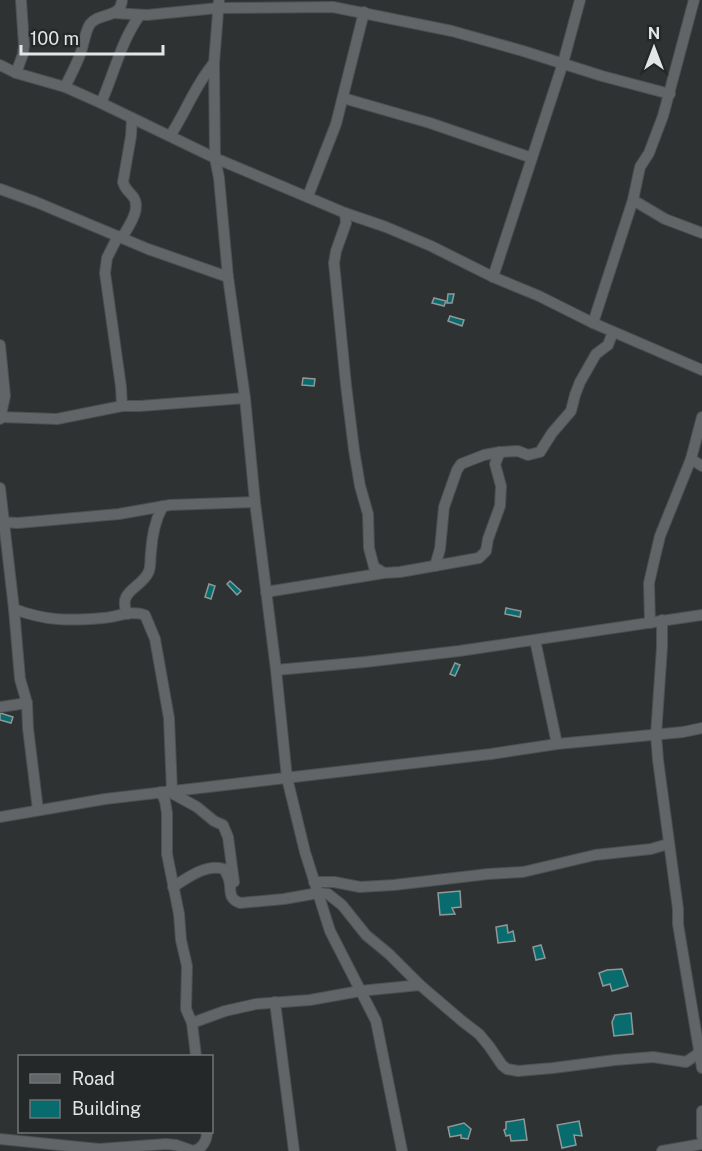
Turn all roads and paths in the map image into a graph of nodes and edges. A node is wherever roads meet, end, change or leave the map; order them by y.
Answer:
1 (21, 0) edge
2 (122, 0) edge
3 (580, 0) edge
4 (694, 0) edge
5 (219, 4) edge
6 (364, 12) junction
7 (114, 13) junction
8 (140, 15) junction
9 (214, 63) junction
10 (563, 63) junction
11 (0, 65) edge
12 (16, 74) junction
13 (65, 87) junction
14 (670, 94) junction
15 (344, 98) junction
16 (101, 103) junction
17 (132, 117) junction
18 (170, 136) junction
19 (214, 158) junction
20 (532, 158) junction
21 (0, 189) edge
22 (308, 196) junction
23 (633, 200) junction
24 (345, 213) junction
25 (702, 233) edge
26 (120, 237) junction
27 (493, 277) junction
28 (228, 278) junction
29 (593, 323) junction
30 (613, 332) junction
31 (0, 345) edge
32 (702, 370) edge
33 (245, 398) junction
34 (122, 406) junction
35 (702, 417) edge
36 (0, 418) edge
37 (500, 452) junction
38 (692, 459) junction
39 (702, 466) edge
40 (0, 488) edge
41 (255, 502) junction
42 (163, 506) junction
43 (2, 522) edge
44 (435, 566) junction
45 (384, 573) junction
46 (266, 592) junction
47 (14, 609) junction
48 (127, 614) junction
49 (702, 615) edge
50 (662, 620) junction
51 (650, 623) junction
52 (536, 640) junction
53 (276, 670) junction
54 (27, 703) junction
55 (0, 707) edge
56 (702, 728) edge
57 (656, 735) junction
58 (557, 744) junction
59 (287, 778) junction
60 (167, 791) junction
61 (38, 810) junction
62 (0, 817) edge
63 (668, 844) junction
64 (314, 882) junction
65 (173, 887) junction
66 (318, 893) junction
67 (234, 900) junction
68 (420, 985) junction
69 (360, 991) junction
70 (275, 1002) junction
71 (192, 1023) junction
72 (700, 1048) edge
73 (196, 1055) edge
74 (702, 1068) edge
75 (702, 1111) edge
76 (207, 1133) edge
77 (702, 1136) edge
78 (0, 1139) edge
79 (702, 1144) edge
80 (213, 1149) dead end
81 (99, 1150) edge
82 (194, 1151) edge
83 (294, 1151) edge
84 (402, 1151) edge
85 (662, 1151) edge

1 - 12 street
2 - 7 street
3 - 10 street
4 - 14 street
5 - 6 street
5 - 8 street
5 - 9 street
6 - 10 street
6 - 15 street
7 - 8 street
7 - 13 street
8 - 16 street
9 - 18 street
9 - 19 street
10 - 14 street
10 - 20 street
11 - 12 street
12 - 13 street
13 - 16 street
14 - 23 street
15 - 20 street
15 - 22 street
16 - 17 street
17 - 18 street
17 - 26 street
18 - 19 street
19 - 22 street
19 - 28 street
20 - 27 street
21 - 26 street
22 - 24 street
23 - 25 street
23 - 29 street
24 - 27 street
24 - 45 street
26 - 28 street
26 - 34 street
27 - 29 street
28 - 33 street
29 - 30 street
30 - 32 street
30 - 37 street
31 - 36 street
33 - 34 street
33 - 41 street
34 - 36 street
35 - 38 street
37 - 44 street
37 - 44 street
38 - 39 street
38 - 51 street
40 - 43 street
41 - 42 street
41 - 46 street
42 - 43 street
42 - 48 street
43 - 47 street
44 - 45 street
45 - 46 street
46 - 53 street
47 - 48 street
47 - 54 street
48 - 60 street
49 - 50 street
50 - 51 street
50 - 57 street
51 - 52 street
52 - 53 street
52 - 58 street
53 - 59 street
54 - 55 street
54 - 61 street
56 - 57 street
57 - 58 street
57 - 63 street
58 - 59 street
59 - 60 street
59 - 64 street
60 - 61 street
60 - 65 street
60 - 67 street
61 - 62 street
63 - 64 street
63 - 72 street
64 - 66 street
65 - 67 street
65 - 71 street
66 - 67 street
66 - 68 street
66 - 69 street
68 - 69 street
68 - 72 street
69 - 70 street
69 - 84 street
70 - 71 street
70 - 83 street
71 - 73 street
72 - 74 street
75 - 77 street
76 - 80 street
76 - 82 street
78 - 81 street
79 - 85 street
81 - 82 street

